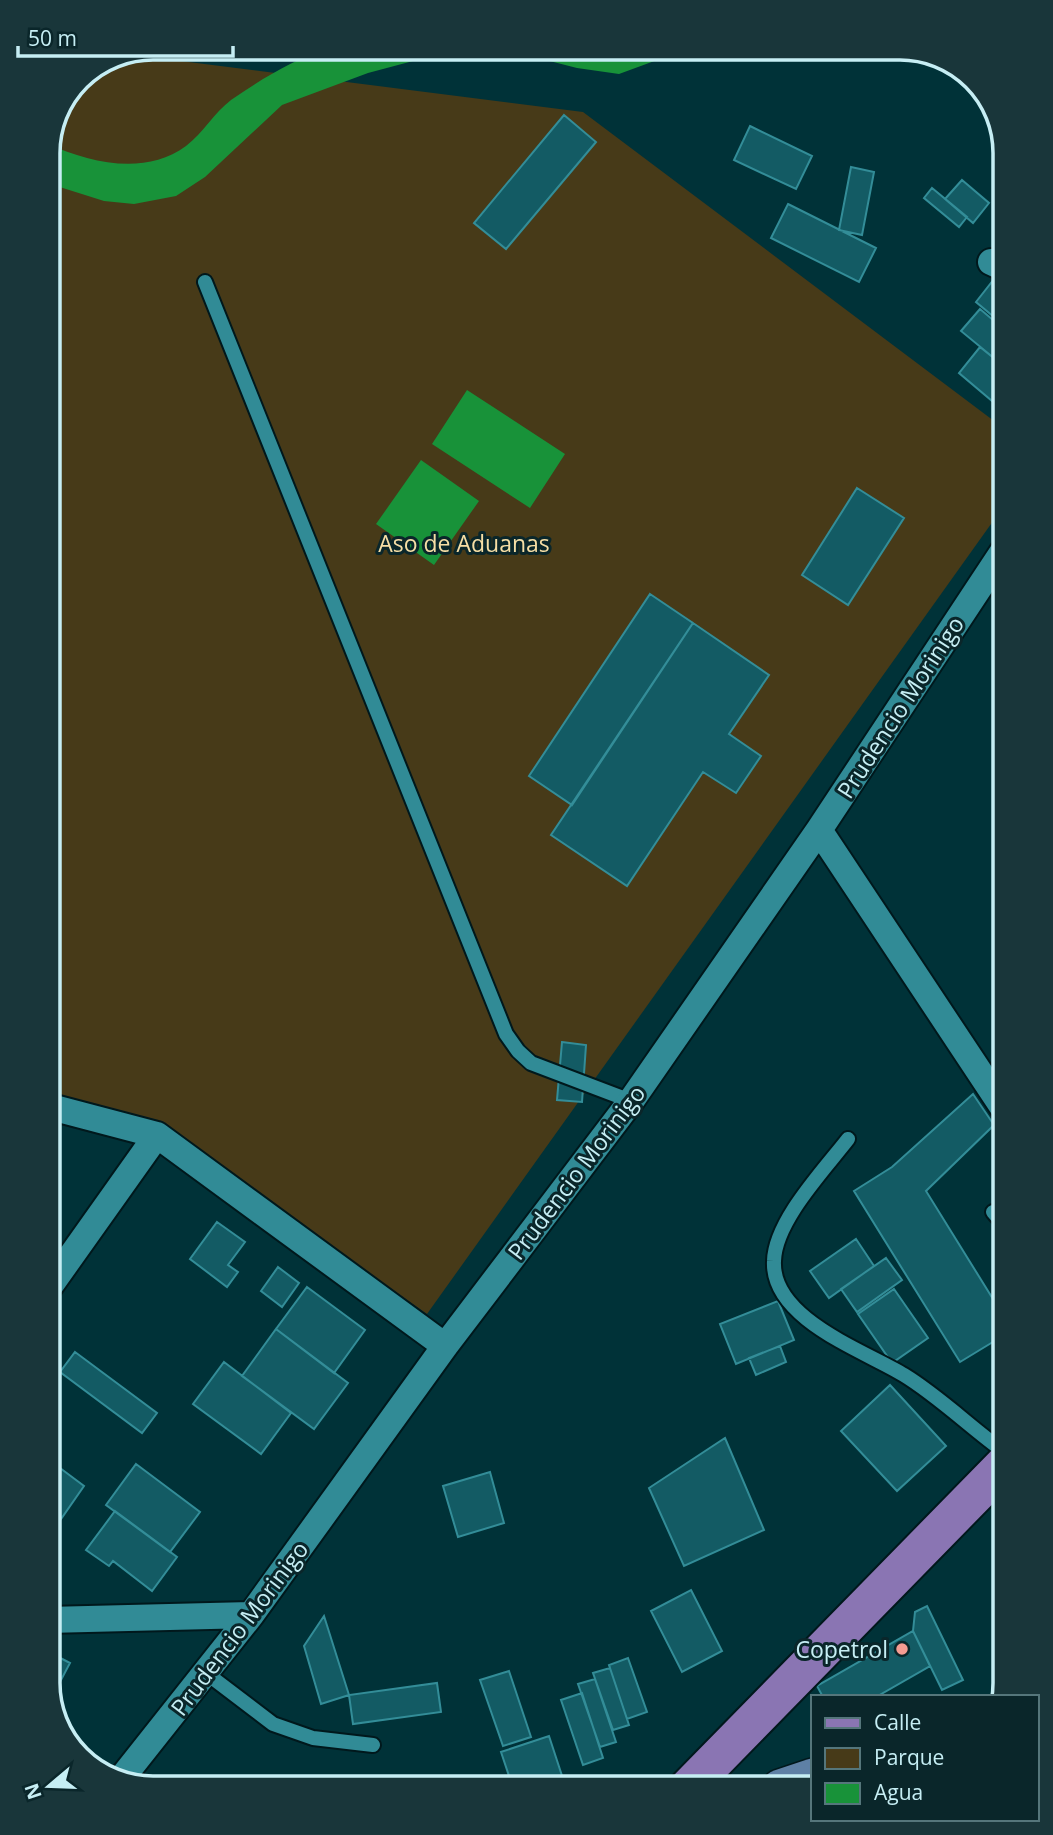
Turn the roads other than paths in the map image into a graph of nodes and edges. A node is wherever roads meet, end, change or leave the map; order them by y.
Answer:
1 (205, 282) dead end
2 (994, 565) edge
3 (819, 830) junction
4 (994, 1094) edge
5 (631, 1101) junction
6 (60, 1109) edge
7 (157, 1135) junction
8 (848, 1139) dead end
9 (60, 1272) edge
10 (445, 1346) junction
11 (994, 1444) edge
12 (994, 1475) edge
13 (251, 1615) junction
14 (60, 1620) edge
15 (206, 1673) junction
16 (373, 1745) dead end
17 (127, 1772) edge
18 (700, 1776) edge

1 - 5 lane
2 - 3 street, Prudencio Morinigo
3 - 4 street
3 - 5 street, Prudencio Morinigo
5 - 10 street, Prudencio Morinigo
6 - 7 street
7 - 9 street
7 - 10 street
8 - 11 lane
10 - 13 street, Prudencio Morinigo
12 - 18 main road
13 - 14 street
13 - 15 street, Prudencio Morinigo
15 - 16 lane
15 - 17 street, Prudencio Morinigo

